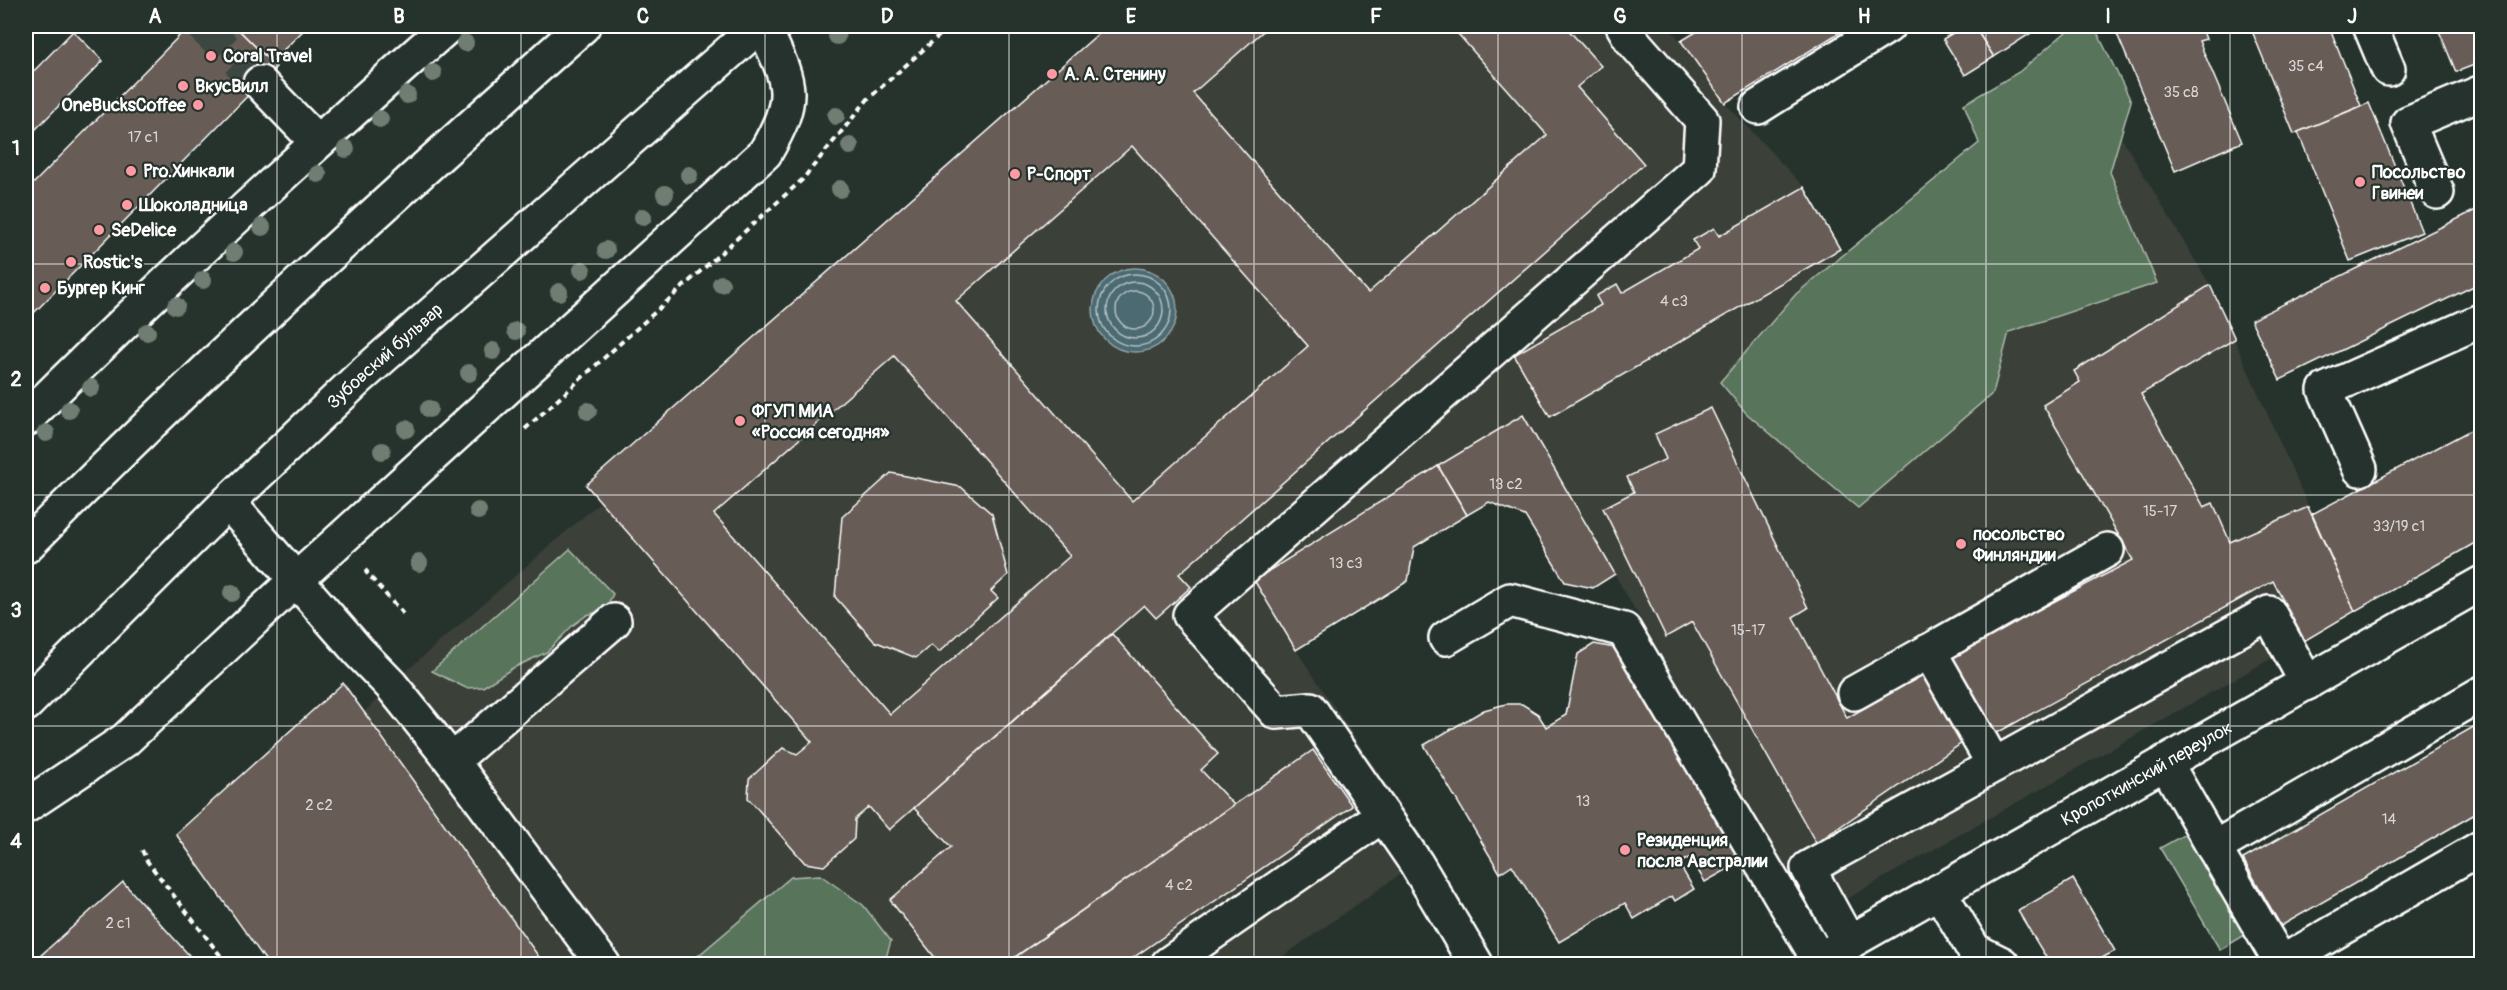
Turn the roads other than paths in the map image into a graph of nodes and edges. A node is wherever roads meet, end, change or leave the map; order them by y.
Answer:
1 (448, 26) edge
2 (583, 26) edge
3 (761, 26) edge
4 (1623, 26) edge
5 (1888, 26) edge
6 (2370, 26) edge
7 (2388, 69) dead end
8 (260, 83) tunnel mouth
9 (2481, 92) edge
10 (1758, 107) dead end
11 (317, 142) junction
12 (2437, 192) dead end
13 (2481, 320) edge
14 (26, 418) edge
15 (2360, 469) dead end
16 (228, 502) junction
17 (26, 546) edge
18 (2107, 550) dead end
19 (297, 579) junction
20 (2481, 583) edge
21 (614, 621) dead end
22 (1446, 638) dead end
23 (1929, 651) junction
24 (2307, 683) junction
25 (1854, 693) dead end
26 (2481, 693) edge
27 (26, 704) edge
28 (452, 760) junction
29 (2166, 762) junction
30 (1994, 765) junction
31 (26, 806) edge
32 (1383, 815) junction
33 (2481, 847) edge
34 (2214, 848) junction
35 (1939, 891) junction
36 (1849, 943) junction
37 (1815, 962) edge
38 (603, 964) edge
39 (1168, 964) edge
40 (1476, 964) edge
41 (2002, 964) edge

1 - 11 main road
2 - 17 main road
3 - 16 main road, Зубовский бульвар
3 - 19 main road
4 - 32 main road
5 - 10 main road
6 - 7 main road
8 - 11 main road
9 - 12 main road
11 - 14 main road
13 - 15 main road
16 - 19 main road
16 - 27 main road, Зубовский бульвар
18 - 23 main road
19 - 28 main road
19 - 31 main road
20 - 24 main road, Кропоткинский переулок
21 - 28 main road
22 - 37 main road
23 - 25 main road
23 - 30 main road
24 - 29 main road, Кропоткинский переулок
24 - 30 main road
26 - 34 main road
28 - 38 main road
29 - 34 main road
29 - 35 main road, Кропоткинский переулок
30 - 36 main road
32 - 39 main road
32 - 40 main road
33 - 34 main road
35 - 36 main road, Кропоткинский переулок
35 - 41 main road
36 - 37 main road, Кропоткинский переулок

